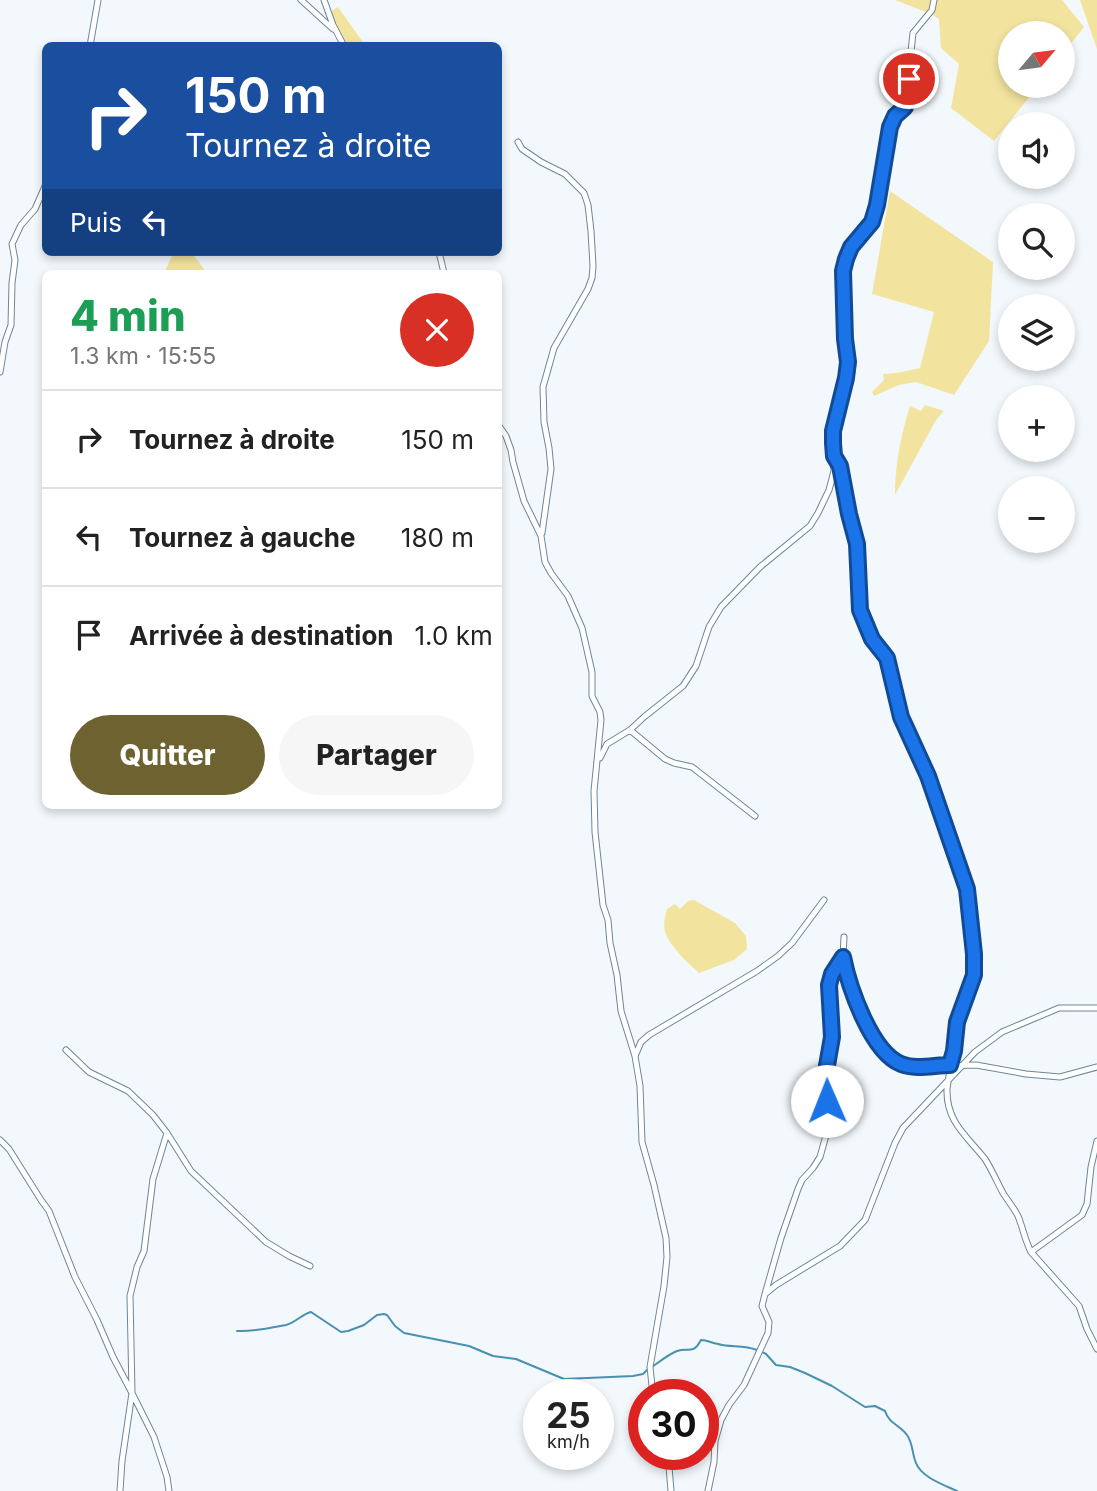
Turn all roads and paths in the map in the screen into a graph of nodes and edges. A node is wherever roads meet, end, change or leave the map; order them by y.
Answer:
1 (98, 0) edge
2 (301, 0) edge
3 (324, 0) edge
4 (934, 0) edge
5 (338, 33) junction
6 (91, 42) edge
7 (342, 42) edge
8 (518, 142) dead end
9 (42, 193) edge
10 (0, 372) edge
11 (502, 430) edge
12 (834, 456) junction
13 (541, 536) junction
14 (631, 730) junction
15 (597, 764) junction
16 (755, 816) dead end
17 (824, 900) dead end
18 (844, 937) dead end
19 (843, 957) junction
20 (1097, 1008) edge
21 (66, 1050) dead end
22 (635, 1056) junction
23 (950, 1065) junction
24 (964, 1065) junction
25 (1097, 1067) edge
26 (949, 1080) junction
27 (167, 1133) junction
28 (0, 1140) edge
29 (1097, 1141) edge
30 (1031, 1252) junction
31 (310, 1266) dead end
32 (765, 1294) junction
33 (1097, 1349) edge
34 (651, 1379) edge
35 (132, 1392) junction
36 (669, 1470) edge
37 (120, 1491) edge
38 (169, 1491) edge
39 (671, 1491) edge
40 (708, 1491) edge

1 - 6 street
2 - 5 street
3 - 5 street
4 - 12 street
5 - 7 street
8 - 13 street
9 - 10 street
11 - 13 street
12 - 14 street
12 - 23 street
13 - 15 street
14 - 15 street
14 - 16 street
15 - 22 street
17 - 22 street
18 - 19 street
19 - 23 street
19 - 32 street
20 - 24 street
21 - 27 street
22 - 34 street
23 - 24 street
23 - 26 street
24 - 25 street
24 - 26 street
26 - 30 street
26 - 32 street
27 - 31 street
27 - 35 street
28 - 35 street
29 - 30 street
30 - 33 street
32 - 40 street
35 - 37 street
35 - 38 street
36 - 39 street

